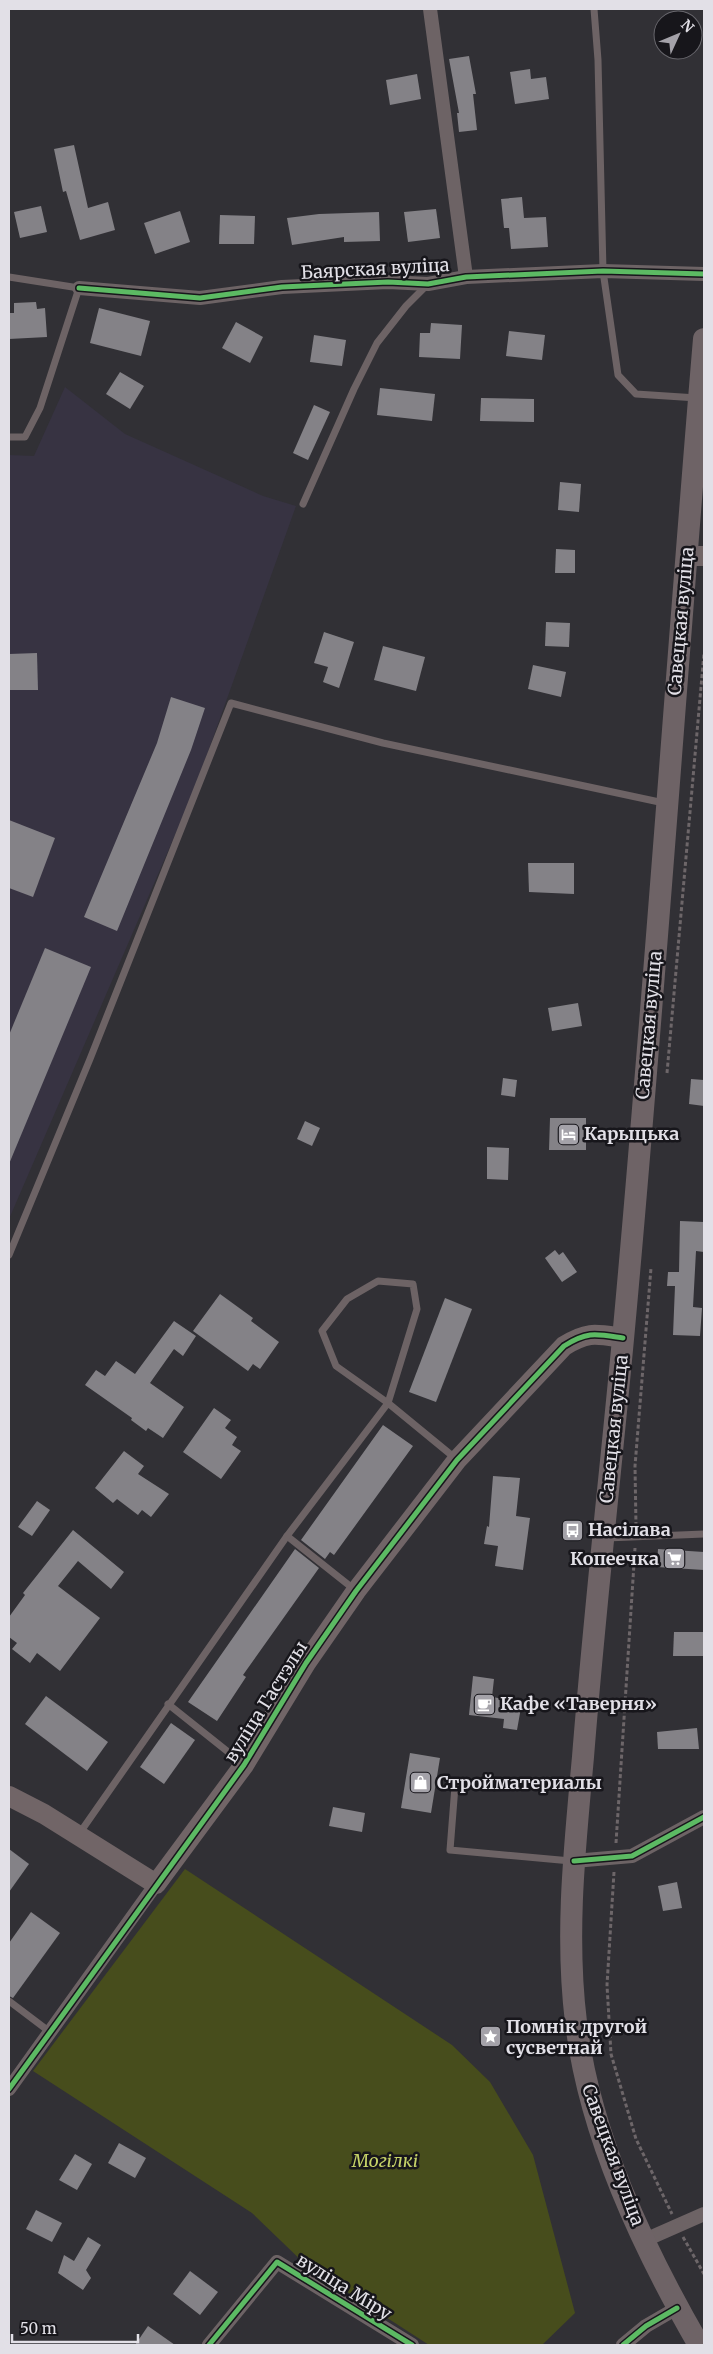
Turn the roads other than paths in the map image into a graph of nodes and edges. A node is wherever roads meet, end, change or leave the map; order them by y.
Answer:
1 (430, 9) edge
2 (594, 9) edge
3 (603, 271) junction
4 (704, 274) edge
5 (9, 277) edge
6 (466, 277) junction
7 (428, 284) junction
8 (79, 288) junction
9 (704, 351) edge
10 (699, 398) junction
11 (9, 438) edge
12 (303, 504) dead end
13 (695, 556) edge
14 (667, 804) junction
15 (9, 1256) edge
16 (623, 1338) junction
17 (388, 1403) junction
18 (457, 1460) junction
19 (704, 1534) edge
20 (287, 1536) junction
21 (603, 1538) junction
22 (356, 1591) junction
23 (168, 1704) junction
24 (244, 1765) junction
25 (455, 1786) dead end
26 (9, 1796) edge
27 (704, 1817) edge
28 (78, 1835) junction
29 (574, 1861) junction
30 (156, 1884) junction
31 (9, 2001) edge
32 (51, 2033) junction
33 (9, 2089) edge
34 (704, 2214) edge
35 (645, 2240) junction
36 (677, 2308) junction
37 (209, 2345) edge
38 (412, 2345) edge
39 (623, 2345) edge
40 (699, 2345) edge

1 - 6 street
2 - 3 lane
3 - 4 street, Баярская вуліца
3 - 6 street, Баярская вуліца
3 - 10 lane
5 - 8 lane
6 - 7 street, Баярская вуліца
7 - 8 street, Баярская вуліца
7 - 12 lane
8 - 11 lane
9 - 10 main road, Савецкая вуліца
10 - 13 main road, Савецкая вуліца
13 - 14 main road, Савецкая вуліца
14 - 15 lane
14 - 16 main road, Савецкая вуліца
16 - 18 street, вуліца Гастэлы
16 - 21 main road, Савецкая вуліца
17 - 17 lane
17 - 18 lane
17 - 20 lane
18 - 22 street, вуліца Гастэлы
19 - 21 lane
20 - 22 lane
20 - 23 lane
21 - 29 main road, Савецкая вуліца
22 - 24 street, вуліца Гастэлы
23 - 24 lane
23 - 28 lane
24 - 30 street, вуліца Гастэлы
25 - 29 lane
26 - 28 street
27 - 29 street
28 - 30 street
29 - 35 main road, Савецкая вуліца
30 - 32 street, вуліца Гастэлы
31 - 32 lane
32 - 33 street, вуліца Гастэлы
34 - 35 street
35 - 36 main road, Савецкая вуліца
36 - 39 street
36 - 40 main road, Савецкая вуліца
37 - 38 street, вуліца Міру

